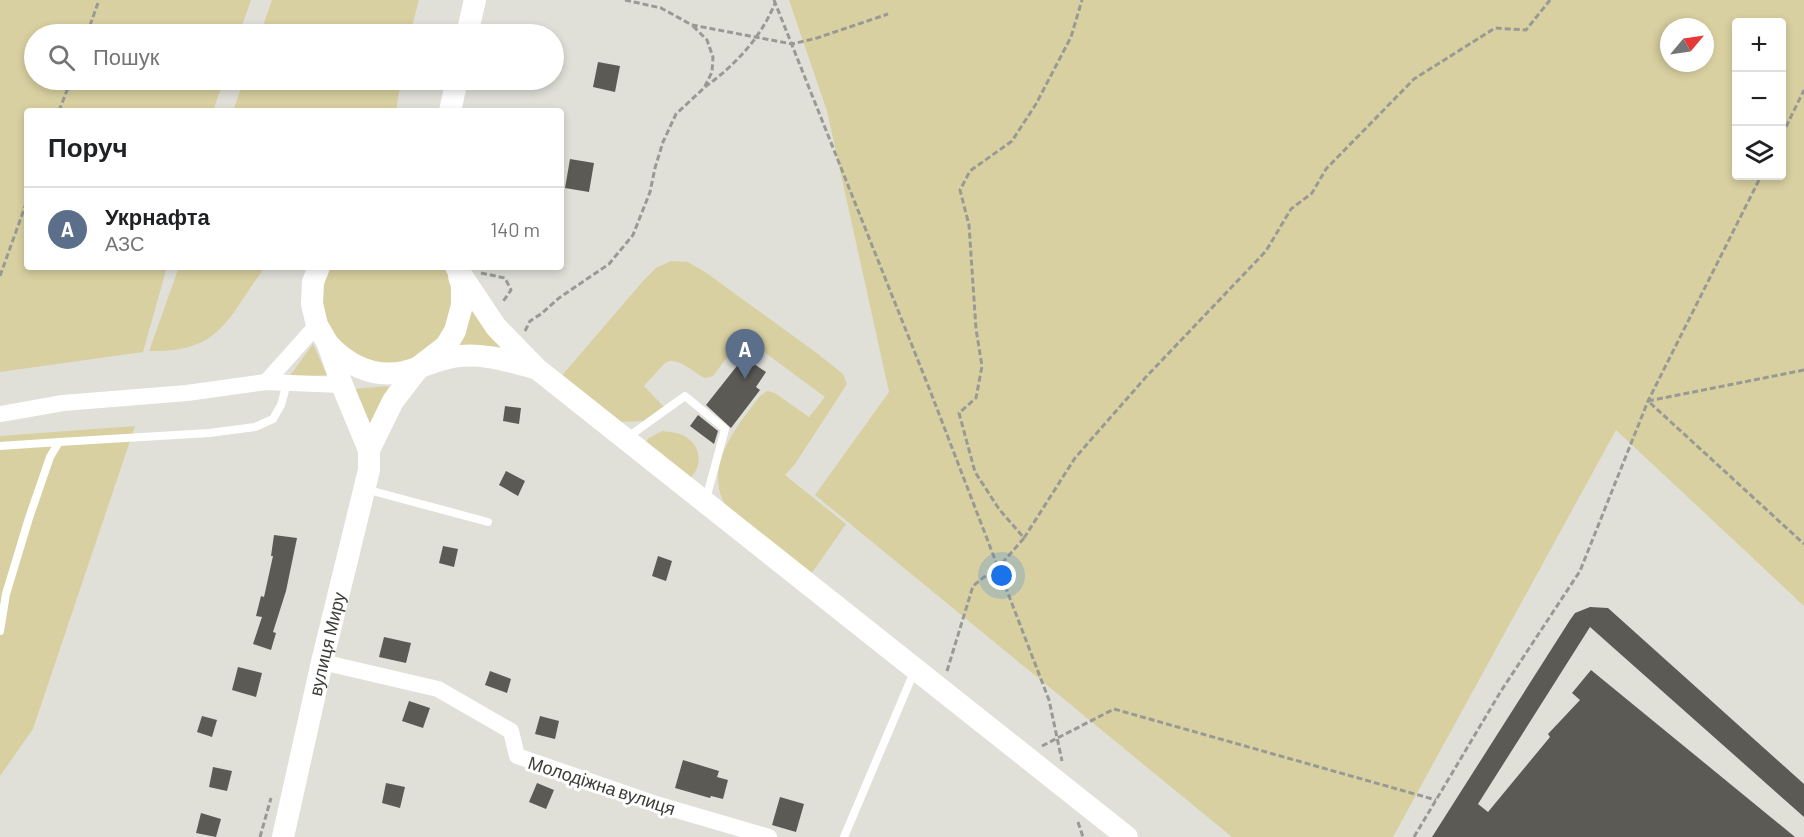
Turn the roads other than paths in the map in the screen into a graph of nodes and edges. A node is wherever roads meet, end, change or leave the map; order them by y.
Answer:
1 (475, 0) edge
2 (469, 24) edge
3 (455, 90) edge
4 (451, 108) edge
5 (318, 270) edge
6 (461, 270) edge
7 (462, 270) edge
8 (322, 334) junction
9 (420, 366) junction
10 (536, 368) junction
11 (392, 373) junction
12 (266, 382) junction
13 (286, 383) junction
14 (342, 386) junction
15 (0, 414) edge
16 (626, 439) junction
17 (59, 442) junction
18 (0, 446) edge
19 (369, 450) junction
20 (365, 488) junction
21 (705, 502) junction
22 (488, 522) dead end
23 (0, 631) edge
24 (322, 662) junction
25 (915, 669) junction
26 (283, 837) edge
27 (769, 837) edge
28 (844, 837) edge
29 (1127, 837) edge

1 - 2 street
3 - 4 street
5 - 8 street
6 - 9 street
7 - 10 street
8 - 11 street
8 - 12 street
8 - 14 street
9 - 10 street
9 - 11 street
9 - 19 street
10 - 16 street
11 - 14 street
12 - 13 street
12 - 15 street
13 - 14 street
13 - 17 lane
14 - 19 street
16 - 21 street
16 - 21 lane
17 - 18 lane
17 - 23 lane
19 - 20 street, вулиця Миру
20 - 22 lane
20 - 24 street, вулиця Миру
21 - 25 street
24 - 26 street, вулиця Миру
24 - 27 street, Молодіжна вулиця
25 - 28 lane
25 - 29 street

